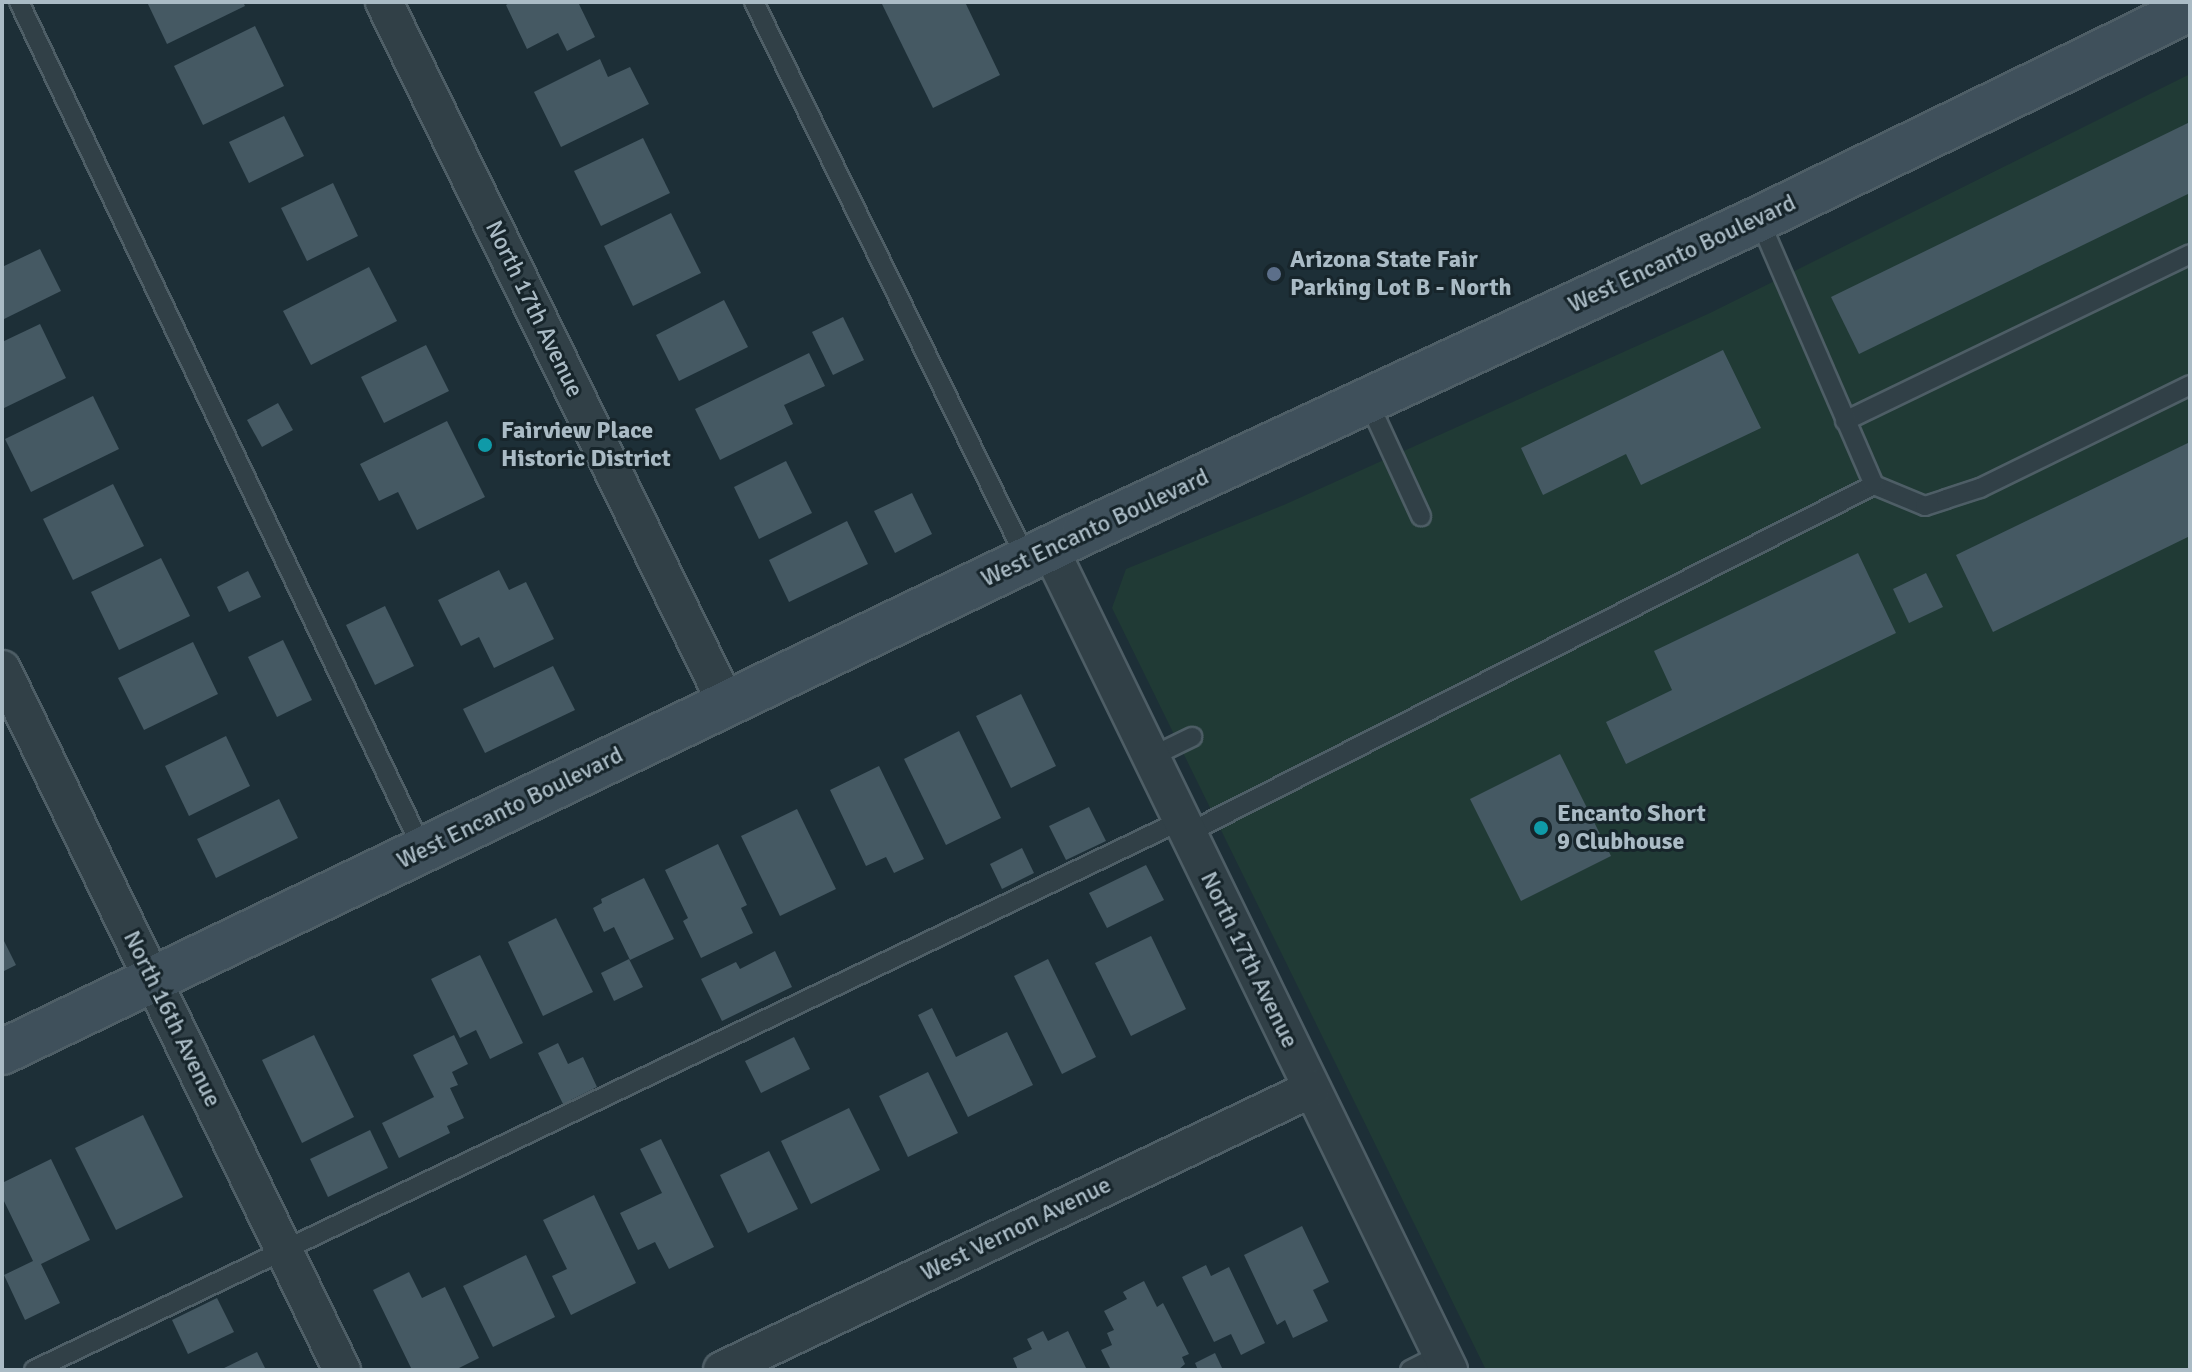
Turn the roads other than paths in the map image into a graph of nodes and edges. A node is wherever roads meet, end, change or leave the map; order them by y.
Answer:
1 (19, 2) edge
2 (384, 2) edge
3 (754, 2) edge
4 (2190, 9) edge
5 (1759, 219) junction
6 (2190, 254) edge
7 (2190, 385) edge
8 (1368, 401) junction
9 (1845, 421) junction
10 (1874, 485) junction
11 (1421, 516) dead end
12 (1039, 554) junction
13 (2, 669) edge
14 (726, 703) junction
15 (1192, 737) dead end
16 (1151, 757) junction
17 (1185, 826) junction
18 (423, 850) junction
19 (154, 982) junction
20 (2, 1052) edge
21 (1311, 1089) junction
22 (285, 1251) junction
23 (1446, 1362) edge
24 (34, 1370) edge
25 (342, 1370) edge
26 (722, 1370) edge
27 (1410, 1370) edge

1 - 18 lane
2 - 14 street, North 17th Avenue
3 - 12 lane
4 - 5 street, West Encanto Boulevard
5 - 8 street, West Encanto Boulevard
5 - 9 lane
6 - 9 lane
7 - 10 lane
8 - 11 lane
8 - 12 street, West Encanto Boulevard
9 - 10 lane
10 - 17 lane
12 - 14 street, West Encanto Boulevard
12 - 16 street, North 17th Avenue
13 - 19 street, North 16th Avenue
14 - 18 street, West Encanto Boulevard
15 - 16 lane
16 - 17 street, North 17th Avenue
17 - 21 street, North 17th Avenue
17 - 22 lane
18 - 19 street, West Encanto Boulevard
19 - 20 street, West Encanto Boulevard
19 - 22 street, North 16th Avenue
21 - 23 street, North 17th Avenue
21 - 26 street, West Vernon Avenue
22 - 24 lane
22 - 25 street, North 16th Avenue
23 - 27 lane

